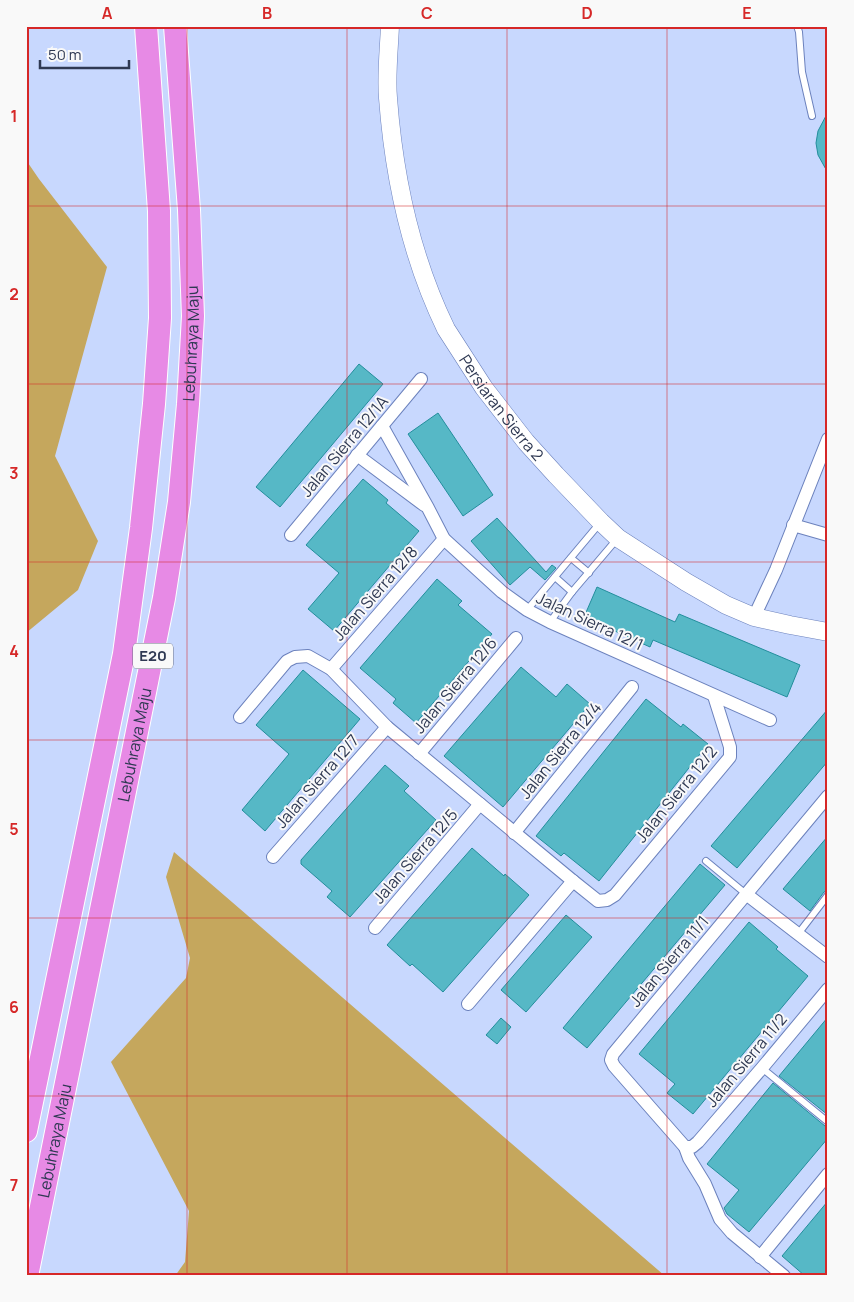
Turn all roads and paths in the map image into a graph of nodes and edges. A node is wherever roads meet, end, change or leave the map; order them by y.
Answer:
1 (146, 26) edge
2 (175, 26) edge
3 (390, 26) edge
4 (797, 26) edge
5 (812, 116) dead end
6 (421, 379) dead end
7 (382, 426) junction
8 (828, 439) edge
9 (357, 456) junction
10 (428, 508) junction
11 (601, 522) junction
12 (793, 526) junction
13 (291, 535) dead end
14 (828, 535) edge
15 (618, 538) junction
16 (444, 539) junction
17 (571, 558) junction
18 (589, 573) junction
19 (555, 577) junction
20 (572, 592) junction
21 (526, 610) junction
22 (754, 617) junction
23 (550, 622) junction
24 (828, 632) edge
25 (516, 638) dead end
26 (331, 669) junction
27 (632, 687) dead end
28 (714, 696) junction
29 (240, 718) dead end
30 (770, 720) dead end
31 (386, 727) junction
32 (419, 754) junction
33 (828, 796) edge
34 (480, 804) junction
35 (514, 833) junction
36 (273, 857) dead end
37 (706, 861) dead end
38 (573, 881) junction
39 (746, 894) junction
40 (828, 895) edge
41 (374, 928) dead end
42 (798, 934) junction
43 (828, 958) edge
44 (828, 989) edge
45 (468, 1004) dead end
46 (762, 1068) junction
47 (828, 1122) edge
48 (26, 1132) edge
49 (685, 1147) junction
50 (828, 1174) edge
51 (760, 1257) junction
52 (27, 1276) edge
53 (784, 1276) edge

1 - 48 highway, Lebuhraya Maju / E20
2 - 52 highway, Lebuhraya Maju / E20
3 - 11 street, Persiaran Sierra 2
4 - 5 lane
6 - 7 street, Jalan Sierra 12/1A
7 - 9 street, Jalan Sierra 12/1A
7 - 10 street, Jalan Sierra 12/1
8 - 12 street
9 - 10 street
9 - 13 street, Jalan Sierra 12/1A
10 - 16 street, Jalan Sierra 12/1
11 - 15 street, Persiaran Sierra 2
11 - 17 lane
12 - 14 street
12 - 22 street
15 - 18 lane
15 - 22 street, Persiaran Sierra 2
16 - 21 street, Jalan Sierra 12/1
16 - 26 street, Jalan Sierra 12/8
17 - 18 lane
17 - 19 lane
18 - 20 lane
19 - 20 lane
19 - 21 lane
20 - 23 lane
21 - 23 street, Jalan Sierra 12/1
22 - 24 street, Persiaran Sierra 2
23 - 28 street, Jalan Sierra 12/1
25 - 32 street, Jalan Sierra 12/6
26 - 29 street
26 - 31 street
27 - 35 street, Jalan Sierra 12/4
28 - 30 street, Jalan Sierra 12/1
28 - 38 street, Jalan Sierra 12/2
31 - 32 street
31 - 36 street, Jalan Sierra 12/7
32 - 34 street
33 - 39 street, Jalan Sierra 11/1
34 - 35 street
34 - 41 street, Jalan Sierra 12/5
35 - 38 street
37 - 39 lane
38 - 45 street
39 - 42 street
39 - 49 street, Jalan Sierra 11/1
40 - 42 lane
42 - 43 street
44 - 46 street, Jalan Sierra 11/2
46 - 47 lane
46 - 49 street, Jalan Sierra 11/2
49 - 51 street, Jalan Sierra 11/1
50 - 51 street
51 - 53 street, Jalan Sierra 11/1

